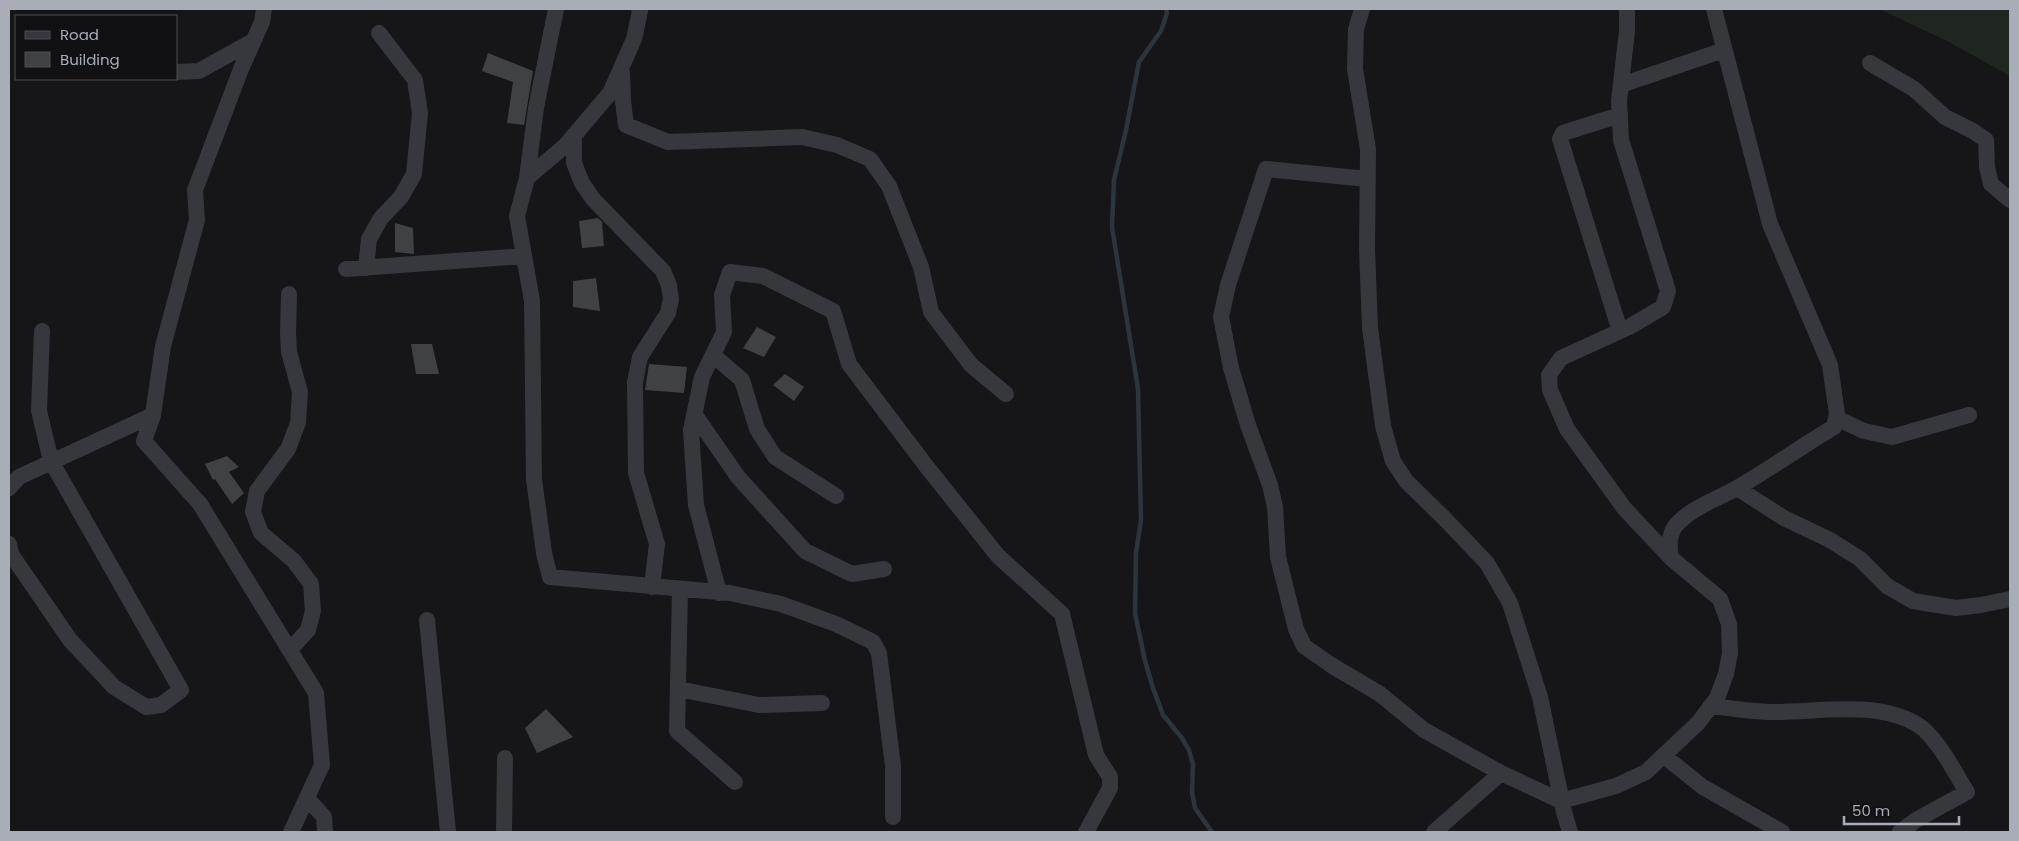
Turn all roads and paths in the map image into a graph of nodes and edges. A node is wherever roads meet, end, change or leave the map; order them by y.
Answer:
1 (264, 9) edge
2 (556, 9) edge
3 (639, 9) edge
4 (1362, 9) edge
5 (1627, 9) edge
6 (1714, 9) edge
7 (379, 32) dead end
8 (253, 41) junction
9 (1724, 50) junction
10 (1870, 63) dead end
11 (622, 67) junction
12 (178, 72) edge
13 (1621, 85) junction
14 (1620, 114) junction
15 (574, 135) junction
16 (527, 178) junction
17 (1368, 179) junction
18 (2010, 200) edge
19 (524, 256) junction
20 (366, 268) junction
21 (346, 269) dead end
22 (289, 294) dead end
23 (42, 331) dead end
24 (1620, 331) junction
25 (713, 355) junction
26 (1006, 394) dead end
27 (694, 414) junction
28 (1969, 414) dead end
29 (153, 415) junction
30 (1836, 418) junction
31 (51, 461) junction
32 (9, 488) edge
33 (1737, 488) junction
34 (836, 496) dead end
35 (9, 544) edge
36 (1671, 558) junction
37 (884, 569) dead end
38 (652, 587) junction
39 (680, 589) junction
40 (720, 592) junction
41 (2010, 599) edge
42 (427, 620) dead end
43 (290, 650) junction
44 (678, 689) junction
45 (822, 703) dead end
46 (1711, 706) junction
47 (1664, 756) junction
48 (505, 758) dead end
49 (1501, 773) junction
50 (736, 782) dead end
51 (307, 798) junction
52 (1562, 800) junction
53 (893, 817) dead end
54 (292, 832) edge
55 (325, 832) edge
56 (448, 832) edge
57 (504, 832) edge
58 (1086, 832) edge
59 (1434, 832) edge
60 (1570, 832) edge
61 (1781, 832) edge
62 (1900, 832) edge

1 - 8 street
2 - 16 street
3 - 11 street
4 - 17 street
5 - 13 street
6 - 9 street
7 - 20 street
8 - 12 street
8 - 29 street
9 - 13 street
9 - 30 street
10 - 18 street
11 - 15 street
11 - 26 street
13 - 14 street
14 - 24 street
14 - 24 street
15 - 16 street
15 - 38 street
16 - 19 street
17 - 49 street
17 - 52 street
19 - 20 street
19 - 38 street
20 - 21 street
22 - 43 street
23 - 31 street
24 - 36 street
25 - 27 street
25 - 34 street
25 - 58 street
27 - 37 street
27 - 40 street
28 - 30 street
29 - 31 street
29 - 43 street
30 - 33 street
31 - 32 street
31 - 35 street
33 - 36 street
33 - 41 street
36 - 46 street
38 - 39 street
39 - 40 street
39 - 44 street
40 - 53 street
42 - 56 street
43 - 51 street
44 - 45 street
44 - 50 street
46 - 47 street
46 - 62 street
47 - 52 street
47 - 61 street
48 - 57 street
49 - 52 street
49 - 59 street
51 - 54 street
51 - 55 street
52 - 60 street

